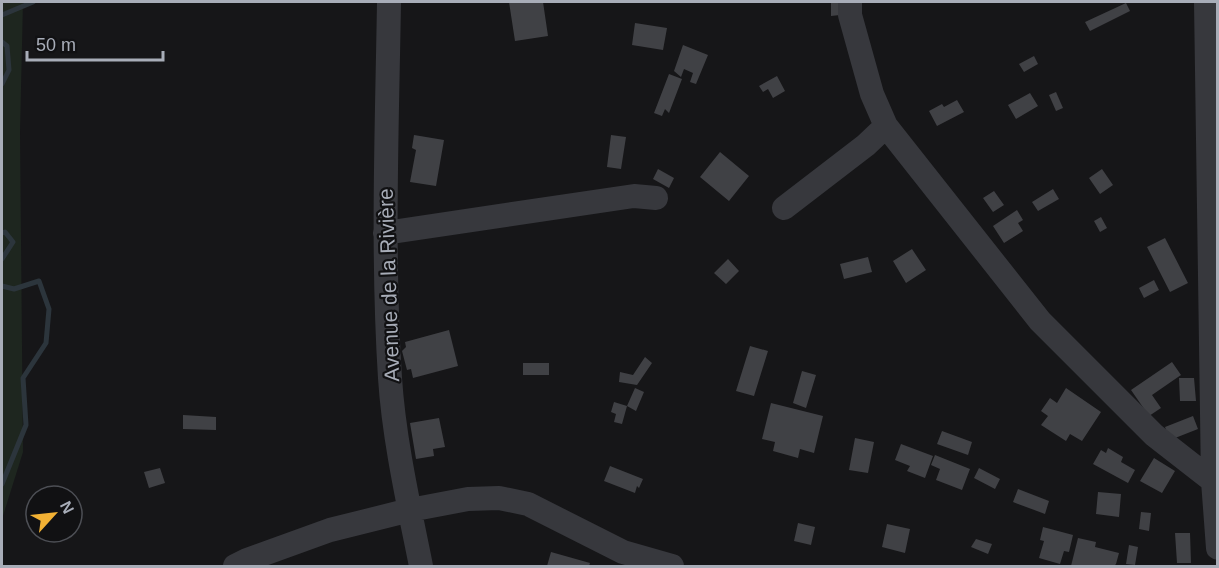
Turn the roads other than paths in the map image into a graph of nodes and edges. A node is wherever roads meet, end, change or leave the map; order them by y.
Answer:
1 (389, 2) edge
2 (850, 2) edge
3 (1206, 2) edge
4 (886, 126) junction
5 (656, 198) dead end
6 (784, 208) dead end
7 (385, 233) junction
8 (1213, 481) junction
9 (410, 510) junction
10 (1218, 548) edge
11 (236, 567) edge
12 (421, 567) edge
13 (672, 567) edge

1 - 7 street, Avenue de la Rivière
2 - 4 street
3 - 8 street
4 - 6 street
4 - 8 street
5 - 7 street
7 - 9 street, Avenue de la Rivière
8 - 10 street
9 - 11 street
9 - 12 street, Avenue de la Rivière
9 - 13 street

